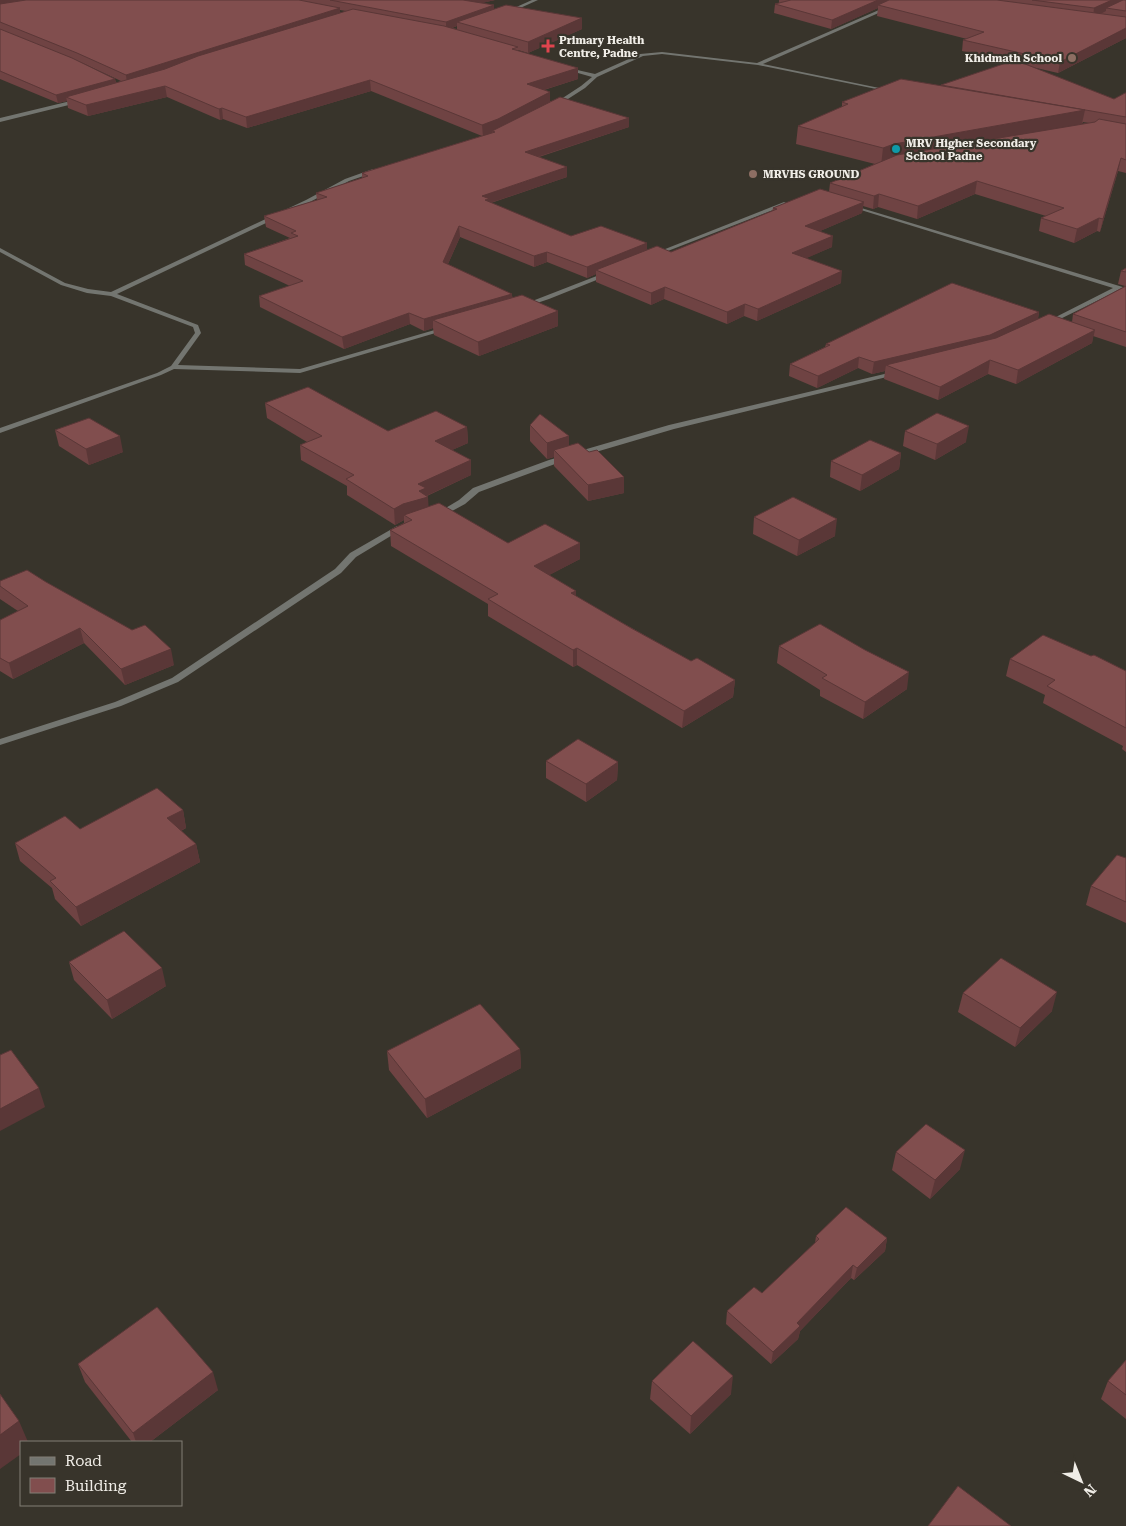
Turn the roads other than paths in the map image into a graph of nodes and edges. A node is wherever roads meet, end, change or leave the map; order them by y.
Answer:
1 (536, 0) edge
2 (906, 0) edge
3 (501, 14) edge
4 (758, 64) junction
5 (559, 66) edge
6 (595, 76) junction
7 (892, 91) edge
8 (89, 99) edge
9 (550, 108) edge
10 (0, 120) edge
11 (380, 168) edge
12 (842, 202) edge
13 (788, 203) edge
14 (0, 250) edge
15 (646, 258) edge
16 (610, 273) edge
17 (1122, 289) edge
18 (112, 294) junction
19 (518, 307) edge
20 (452, 326) edge
21 (1037, 328) edge
22 (173, 367) junction
23 (910, 369) edge
24 (0, 431) edge
25 (430, 517) edge
26 (408, 524) edge
27 (0, 742) edge

1 - 3 street
2 - 4 street
4 - 6 street
4 - 7 street
5 - 6 street
6 - 9 street
8 - 10 street
11 - 18 street
12 - 17 street
13 - 15 street
14 - 18 street
16 - 19 street
17 - 21 street
18 - 22 street
20 - 22 street
22 - 24 street
23 - 25 street
26 - 27 street

